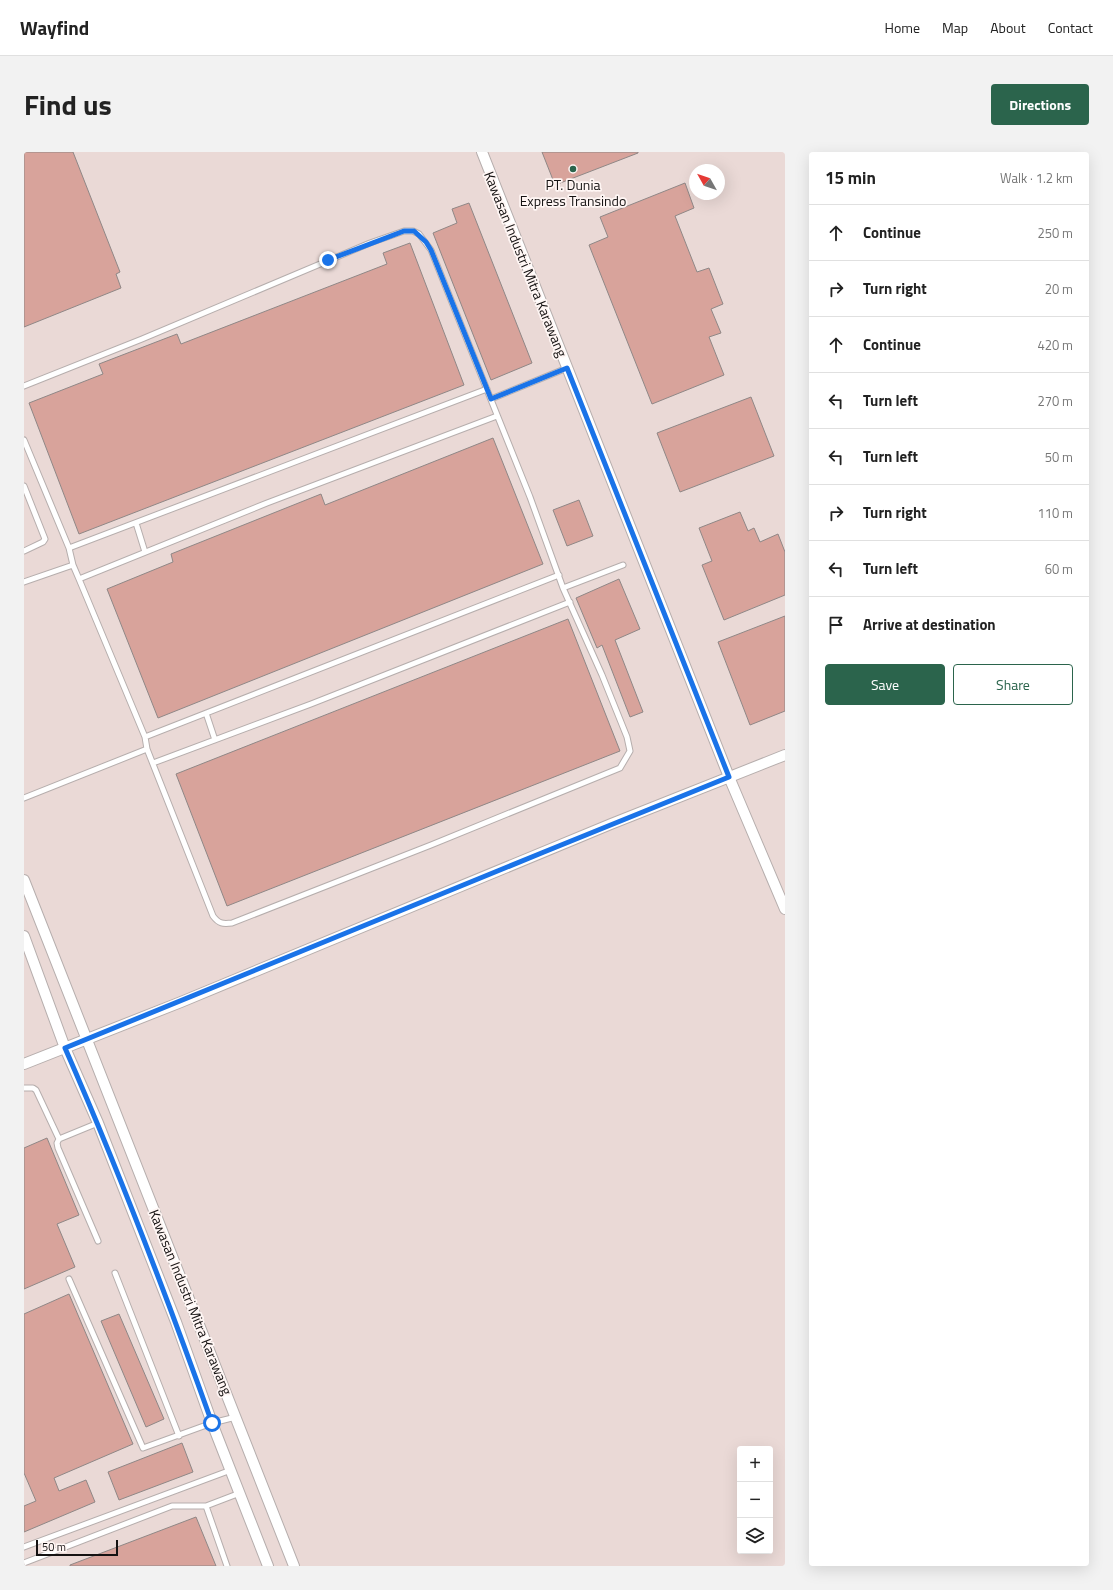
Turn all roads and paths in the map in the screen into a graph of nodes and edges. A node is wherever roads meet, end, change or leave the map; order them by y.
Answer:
1 (482, 152) edge
2 (567, 368) junction
3 (24, 386) edge
4 (487, 389) junction
5 (491, 399) junction
6 (497, 416) junction
7 (24, 440) edge
8 (24, 486) edge
9 (136, 523) junction
10 (69, 548) junction
11 (24, 551) edge
12 (145, 552) junction
13 (73, 564) junction
14 (623, 565) dead end
15 (559, 575) junction
16 (79, 579) junction
17 (24, 582) edge
18 (563, 588) junction
19 (570, 602) junction
20 (206, 713) junction
21 (145, 737) junction
22 (215, 740) junction
23 (147, 749) junction
24 (785, 755) edge
25 (153, 763) junction
26 (729, 777) junction
27 (24, 798) edge
28 (24, 880) edge
29 (785, 909) edge
30 (24, 936) edge
31 (88, 1039) junction
32 (65, 1048) junction
33 (24, 1064) edge
34 (24, 1088) edge
35 (98, 1123) junction
36 (59, 1139) junction
37 (98, 1241) dead end
38 (115, 1272) dead end
39 (69, 1279) dead end
40 (236, 1417) junction
41 (212, 1423) junction
42 (178, 1436) junction
43 (231, 1470) junction
44 (240, 1493) junction
45 (206, 1506) junction
46 (24, 1547) edge
47 (24, 1563) edge
48 (227, 1566) edge
49 (268, 1566) edge
50 (294, 1566) edge

1 - 2 street, Kawasan Industri Mitra Karawang
2 - 5 lane
2 - 26 street, Kawasan Industri Mitra Karawang
3 - 4 lane
4 - 5 lane
4 - 9 lane
5 - 6 lane
6 - 12 lane
6 - 15 lane
7 - 10 lane
8 - 11 lane
9 - 10 lane
9 - 12 lane
10 - 13 lane
12 - 16 lane
13 - 16 lane
13 - 17 lane
14 - 18 lane
15 - 18 lane
15 - 20 lane
16 - 21 lane
18 - 19 lane
19 - 22 lane
19 - 25 lane
20 - 21 lane
20 - 22 lane
21 - 23 lane
22 - 25 lane
23 - 25 lane
23 - 27 lane
24 - 26 street
26 - 29 street, Kawasan Industri Mitra Karawang
26 - 31 street
28 - 31 street, Kawasan Industri Mitra Karawang
30 - 32 street, Kawasan Industri Mitra Karawang
31 - 32 street
31 - 40 street, Kawasan Industri Mitra Karawang
32 - 33 street
32 - 35 street, Kawasan Industri Mitra Karawang
34 - 36 lane
35 - 36 lane
35 - 41 street, Kawasan Industri Mitra Karawang
36 - 37 lane
38 - 42 lane
39 - 42 lane
40 - 41 lane
40 - 50 street, Kawasan Industri Mitra Karawang
41 - 42 lane
41 - 43 street, Kawasan Industri Mitra Karawang
43 - 44 street, Kawasan Industri Mitra Karawang
43 - 46 lane
44 - 45 lane
44 - 49 street, Kawasan Industri Mitra Karawang
45 - 47 lane
45 - 48 lane

